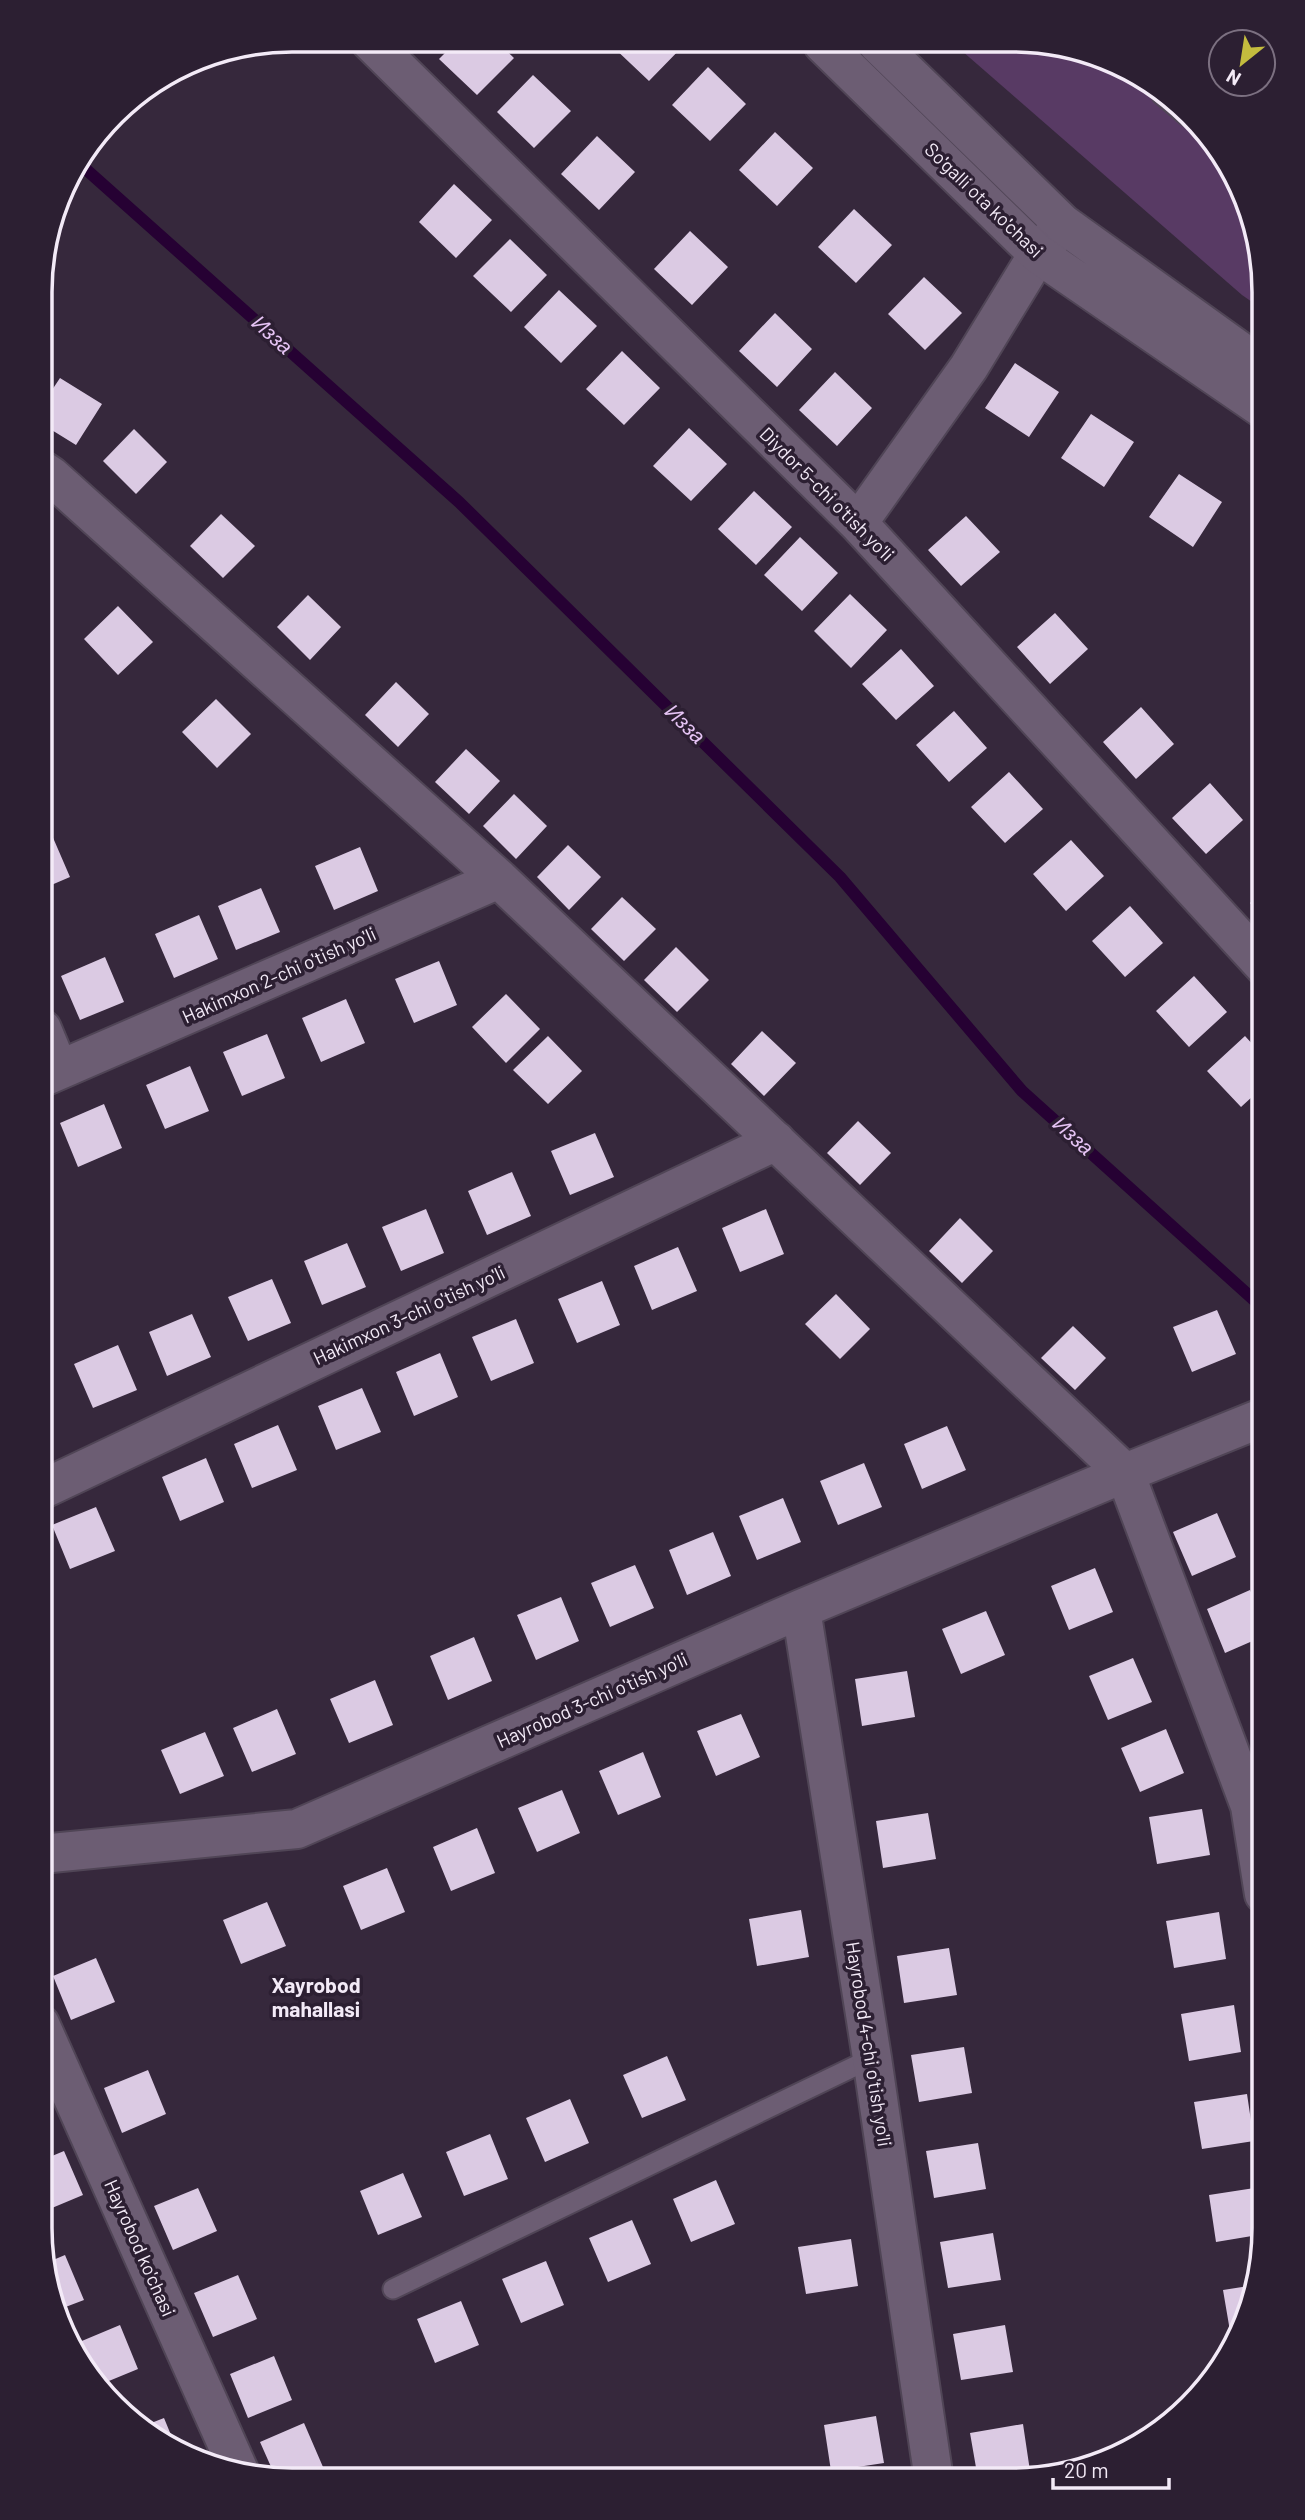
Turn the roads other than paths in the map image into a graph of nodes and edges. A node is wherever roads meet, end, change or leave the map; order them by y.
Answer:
1 (381, 52) edge
2 (831, 52) edge
3 (886, 52) edge
4 (1063, 225) junction
5 (1038, 254) junction
6 (1252, 360) edge
7 (1252, 401) edge
8 (52, 482) edge
9 (858, 523) junction
10 (499, 879) junction
11 (1252, 953) edge
12 (52, 1073) edge
13 (776, 1141) junction
14 (1252, 1422) edge
15 (1125, 1473) junction
16 (52, 1484) edge
17 (801, 1609) junction
18 (1252, 1819) edge
19 (52, 1853) edge
20 (52, 2051) edge
21 (872, 2058) junction
22 (393, 2289) dead end
23 (234, 2460) edge
24 (932, 2468) edge

1 - 9 street, Diydor 5-chi o'tish yo'li
2 - 5 street, So'galli ota ko'chasi
3 - 4 street, So'galli ota ko'chasi
4 - 5 street
4 - 6 street, So'galli ota ko'chasi
5 - 7 street, So'galli ota ko'chasi
5 - 9 street
8 - 10 street
9 - 11 street, Diydor 5-chi o'tish yo'li
10 - 12 street, Hakimxon 2-chi o'tish yo'li
10 - 13 street
13 - 15 street
13 - 16 street, Hakimxon 3-chi o'tish yo'li
14 - 15 street, Hayrobod 3-chi o'tish yo'li
15 - 17 street, Hayrobod 3-chi o'tish yo'li
15 - 18 street
17 - 19 street, Hayrobod 3-chi o'tish yo'li
17 - 21 street, Hayrobod 4-chi o'tish yo'li
20 - 23 street, Hayrobod ko'chasi
21 - 22 lane
21 - 24 street, Hayrobod 4-chi o'tish yo'li

